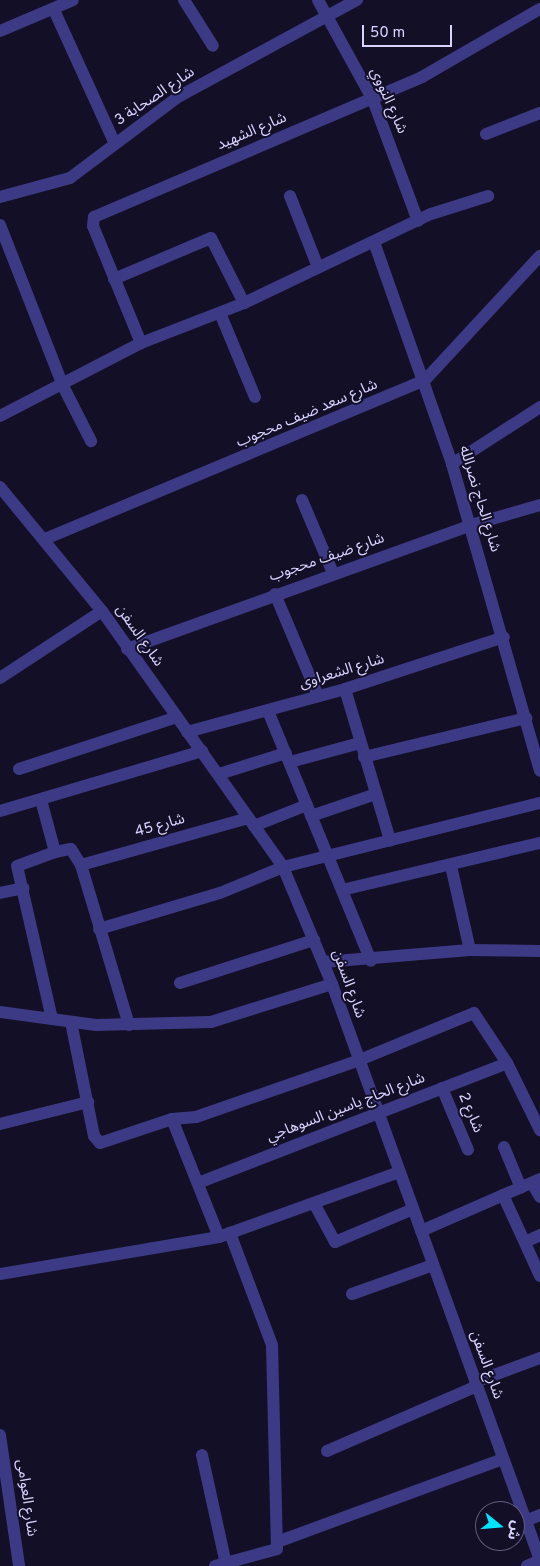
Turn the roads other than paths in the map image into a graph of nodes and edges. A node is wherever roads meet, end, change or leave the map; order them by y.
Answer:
1 (73, 0) edge
2 (184, 0) edge
3 (318, 0) edge
4 (357, 0) edge
5 (540, 9) edge
6 (54, 10) junction
7 (327, 16) junction
8 (0, 31) edge
9 (213, 46) dead end
10 (373, 100) junction
11 (540, 113) edge
12 (486, 134) dead end
13 (116, 144) junction
14 (290, 196) dead end
15 (488, 196) dead end
16 (0, 197) edge
17 (418, 221) junction
18 (0, 225) edge
19 (374, 242) junction
20 (540, 256) edge
21 (318, 267) junction
22 (114, 279) junction
23 (244, 302) junction
24 (220, 313) junction
25 (142, 343) junction
26 (425, 380) junction
27 (63, 386) junction
28 (255, 397) dead end
29 (540, 407) edge
30 (0, 416) edge
31 (91, 441) dead end
32 (452, 464) junction
33 (0, 487) edge
34 (302, 500) dead end
35 (540, 505) edge
36 (471, 525) junction
37 (45, 539) junction
38 (333, 573) junction
39 (275, 594) junction
40 (102, 611) junction
41 (504, 637) junction
42 (127, 649) junction
43 (0, 678) edge
44 (344, 689) junction
45 (318, 696) junction
46 (268, 710) junction
47 (176, 718) junction
48 (531, 721) edge
49 (187, 732) junction
50 (360, 743) junction
51 (202, 751) junction
52 (364, 757) junction
53 (288, 758) junction
54 (539, 765) edge
55 (19, 769) dead end
56 (219, 774) junction
57 (376, 794) junction
58 (41, 800) junction
59 (540, 803) edge
60 (0, 811) edge
61 (309, 811) junction
62 (251, 822) junction
63 (390, 840) junction
64 (540, 843) edge
65 (55, 852) junction
66 (329, 857) junction
67 (81, 865) junction
68 (451, 866) junction
69 (283, 867) junction
70 (22, 888) junction
71 (342, 890) junction
72 (0, 893) edge
73 (99, 929) junction
74 (314, 940) junction
75 (470, 950) junction
76 (540, 951) edge
77 (371, 961) junction
78 (324, 962) junction
79 (180, 983) dead end
80 (332, 984) junction
81 (0, 1012) edge
82 (52, 1019) junction
83 (71, 1022) junction
84 (129, 1025) junction
85 (357, 1062) junction
86 (507, 1063) junction
87 (442, 1088) junction
88 (88, 1102) junction
89 (377, 1113) junction
90 (172, 1119) junction
91 (0, 1124) edge
92 (540, 1130) edge
93 (504, 1147) dead end
94 (468, 1150) dead end
95 (400, 1172) junction
96 (198, 1183) junction
97 (531, 1183) edge
98 (503, 1195) junction
99 (540, 1197) edge
100 (315, 1204) junction
101 (413, 1209) junction
102 (421, 1231) junction
103 (225, 1235) junction
104 (540, 1235) edge
105 (525, 1242) junction
106 (433, 1265) junction
107 (0, 1274) edge
108 (540, 1276) edge
109 (352, 1294) dead end
110 (540, 1358) edge
111 (476, 1384) junction
112 (0, 1434) edge
113 (327, 1451) dead end
114 (202, 1455) dead end
115 (502, 1459) junction
116 (518, 1501) edge
117 (540, 1515) edge
118 (525, 1521) joint
119 (277, 1542) junction
120 (540, 1560) edge
121 (220, 1565) edge
122 (19, 1566) edge
123 (527, 1566) edge

1 - 6 street
2 - 9 street
3 - 7 street, شارع النووي
4 - 7 street, شارع الصحابة 3
5 - 10 street, شارع الشهيد
6 - 8 street
6 - 13 street
7 - 10 street, شارع النووي
7 - 13 street, شارع الصحابة 3
10 - 17 street, شارع النووي
10 - 22 street, شارع الشهيد
11 - 12 street
13 - 16 street, شارع الصحابة 3
14 - 21 street
15 - 17 street
17 - 19 street
18 - 27 street
19 - 21 street
19 - 26 street, شارع الحاج نصرالله
20 - 26 street, شارع سعد ضيف محجوب
21 - 23 street
22 - 23 street
22 - 25 street, شارع الشهيد
23 - 24 street
24 - 25 street
24 - 28 street
25 - 27 street
26 - 32 street, شارع الحاج نصرالله
26 - 37 street, شارع سعد ضيف محجوب
27 - 30 street
27 - 31 street
29 - 32 street
32 - 36 street, شارع الحاج نصرالله
33 - 37 street, شارع السفن
34 - 38 street
35 - 36 street, شارع ضيف محجوب
36 - 38 street, شارع ضيف محجوب
36 - 41 street, شارع الحاج نصرالله
37 - 40 street, شارع السفن
38 - 39 street, شارع ضيف محجوب
39 - 42 street, شارع ضيف محجوب
39 - 45 street
40 - 42 street, شارع السفن
40 - 43 street
41 - 44 street, شارع الشعراوى
41 - 48 street, شارع الحاج نصرالله
42 - 47 street, شارع السفن
44 - 45 street, شارع الشعراوى
44 - 50 street
45 - 46 street, شارع الشعراوى
46 - 49 street, شارع الشعراوى
46 - 53 street
47 - 49 street, شارع السفن
47 - 55 street
48 - 52 street
48 - 54 street, شارع الحاج نصرالله
49 - 51 street, شارع السفن
50 - 52 street
50 - 53 street
51 - 56 street, شارع السفن
51 - 58 street
52 - 57 street
53 - 56 street
53 - 61 street
56 - 62 street, شارع السفن
57 - 61 street, شارع 45
57 - 63 street
58 - 60 street
58 - 65 street
59 - 63 street
61 - 62 street, شارع 45
61 - 66 street
62 - 67 street, شارع 45
62 - 69 street, شارع السفن
63 - 66 street
64 - 68 street
65 - 67 street
65 - 70 street
66 - 69 street
66 - 71 street
67 - 73 street
68 - 71 street
68 - 75 street
69 - 73 street
69 - 74 street, شارع السفن
70 - 72 street
70 - 82 street
71 - 77 street
73 - 84 street
74 - 78 street, شارع السفن
74 - 79 street
75 - 76 street
75 - 77 street
77 - 78 street
78 - 80 street, شارع السفن
80 - 84 street
80 - 85 street, شارع السفن
81 - 82 street
82 - 83 street
83 - 84 street
83 - 88 street
85 - 86 street
85 - 89 street, شارع السفن
85 - 90 street
86 - 87 street, شارع الحاج ياسين السوهاجي
86 - 92 street
87 - 89 street, شارع الحاج ياسين السوهاجي
87 - 94 street, شارع 2
88 - 90 street
88 - 91 street
89 - 95 street, شارع السفن
89 - 96 street, شارع الحاج ياسين السوهاجي
90 - 96 street
93 - 97 street
95 - 100 street
95 - 101 street, شارع السفن
96 - 103 street
97 - 98 street
97 - 99 street
98 - 102 street
98 - 105 street
100 - 101 street
100 - 103 street
101 - 102 street, شارع السفن
102 - 106 street, شارع السفن
103 - 107 street
103 - 119 street
104 - 105 street
105 - 108 street
106 - 109 street
106 - 111 street, شارع السفن
110 - 111 street
111 - 113 street
111 - 115 street, شارع السفن
112 - 122 street, شارع العوامى
114 - 121 street
115 - 116 street, شارع السفن
115 - 119 street
117 - 118 street
118 - 120 street, شارع السفن
119 - 121 street
120 - 123 street

